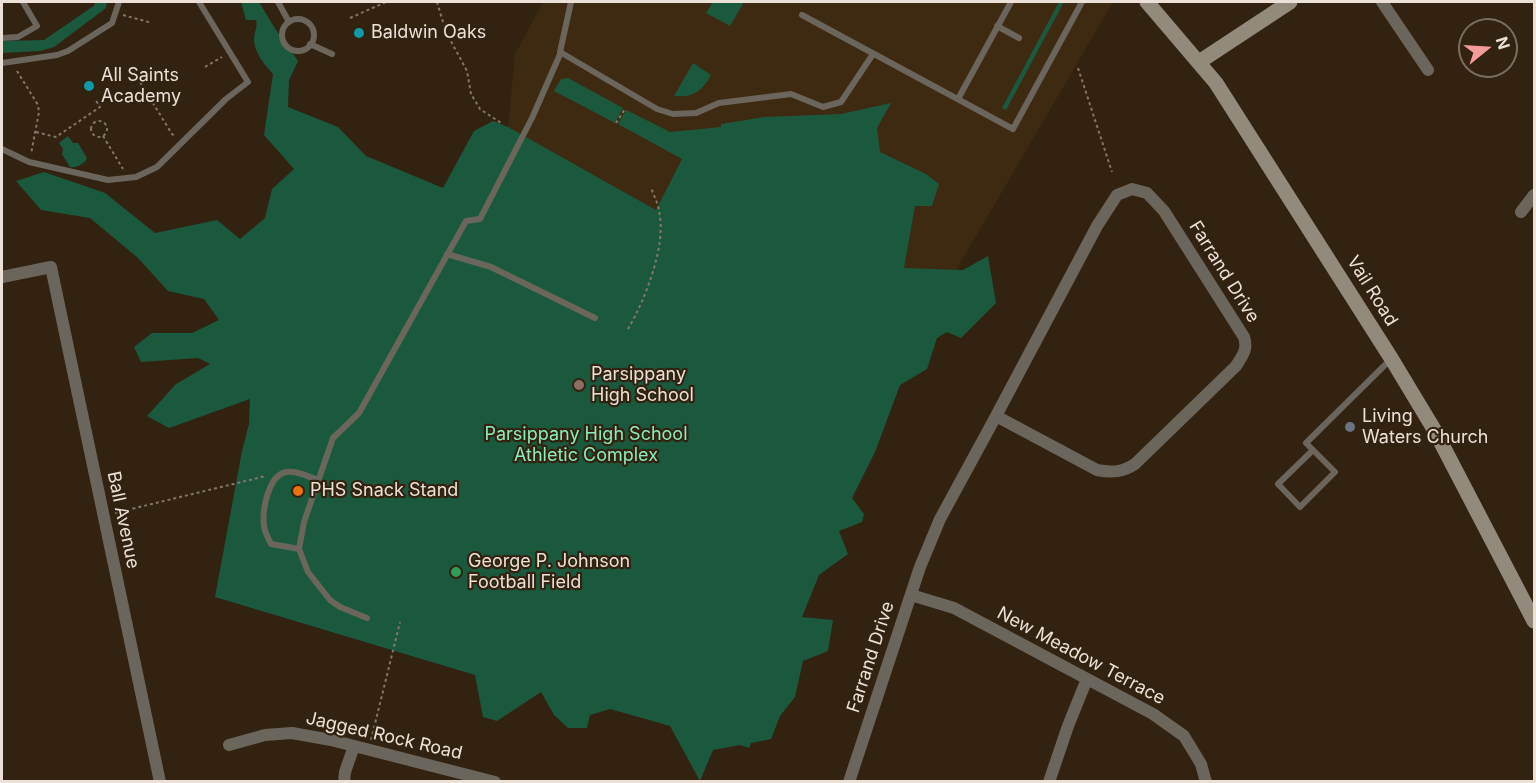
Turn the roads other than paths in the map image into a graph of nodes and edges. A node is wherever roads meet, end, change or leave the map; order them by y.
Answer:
1 (23, 2) edge
2 (120, 2) edge
3 (199, 2) edge
4 (278, 2) edge
5 (571, 2) edge
6 (1011, 2) edge
7 (1082, 2) edge
8 (1147, 2) edge
9 (1290, 2) edge
10 (1382, 2) edge
11 (802, 15) dead end
12 (289, 22) junction
13 (997, 26) junction
14 (2, 38) edge
15 (1019, 38) dead end
16 (310, 44) junction
17 (561, 52) junction
18 (332, 54) dead end
19 (873, 54) junction
20 (1199, 62) junction
21 (2, 63) edge
22 (1428, 70) dead end
23 (958, 99) junction
24 (2, 149) edge
25 (1534, 195) edge
26 (1521, 212) dead end
27 (447, 254) junction
28 (2, 278) edge
29 (596, 318) dead end
30 (1391, 358) junction
31 (996, 416) junction
32 (1313, 450) junction
33 (318, 480) junction
34 (299, 549) junction
35 (911, 595) junction
36 (1530, 601) edge
37 (366, 618) dead end
38 (1534, 621) edge
39 (1087, 679) junction
40 (229, 745) dead end
41 (354, 746) junction
42 (160, 782) edge
43 (344, 782) edge
44 (495, 782) edge
45 (849, 782) edge
46 (1049, 782) edge
47 (1206, 782) edge

1 - 14 lane
2 - 21 lane
3 - 24 lane
4 - 12 lane
5 - 17 lane
6 - 13 lane
7 - 23 lane
8 - 20 street, Vail Road
9 - 20 street
10 - 22 street
11 - 19 lane
12 - 16 lane
12 - 16 lane
13 - 15 lane
13 - 23 lane
16 - 18 lane
17 - 19 lane
17 - 27 lane
19 - 23 lane
20 - 30 street, Vail Road
25 - 26 street
27 - 29 lane
27 - 33 lane
28 - 42 street, Ball Avenue
30 - 32 lane
30 - 36 street, Vail Road
31 - 31 street, Farrand Drive
31 - 35 street, Farrand Drive
32 - 32 lane
33 - 34 lane
33 - 34 lane
34 - 37 lane
35 - 39 street, New Meadow Terrace
35 - 45 street, Farrand Drive
36 - 38 street, Vail Road
39 - 46 street
39 - 47 street, New Meadow Terrace
40 - 41 street, Jagged Rock Road
41 - 43 street
41 - 44 street, Jagged Rock Road

